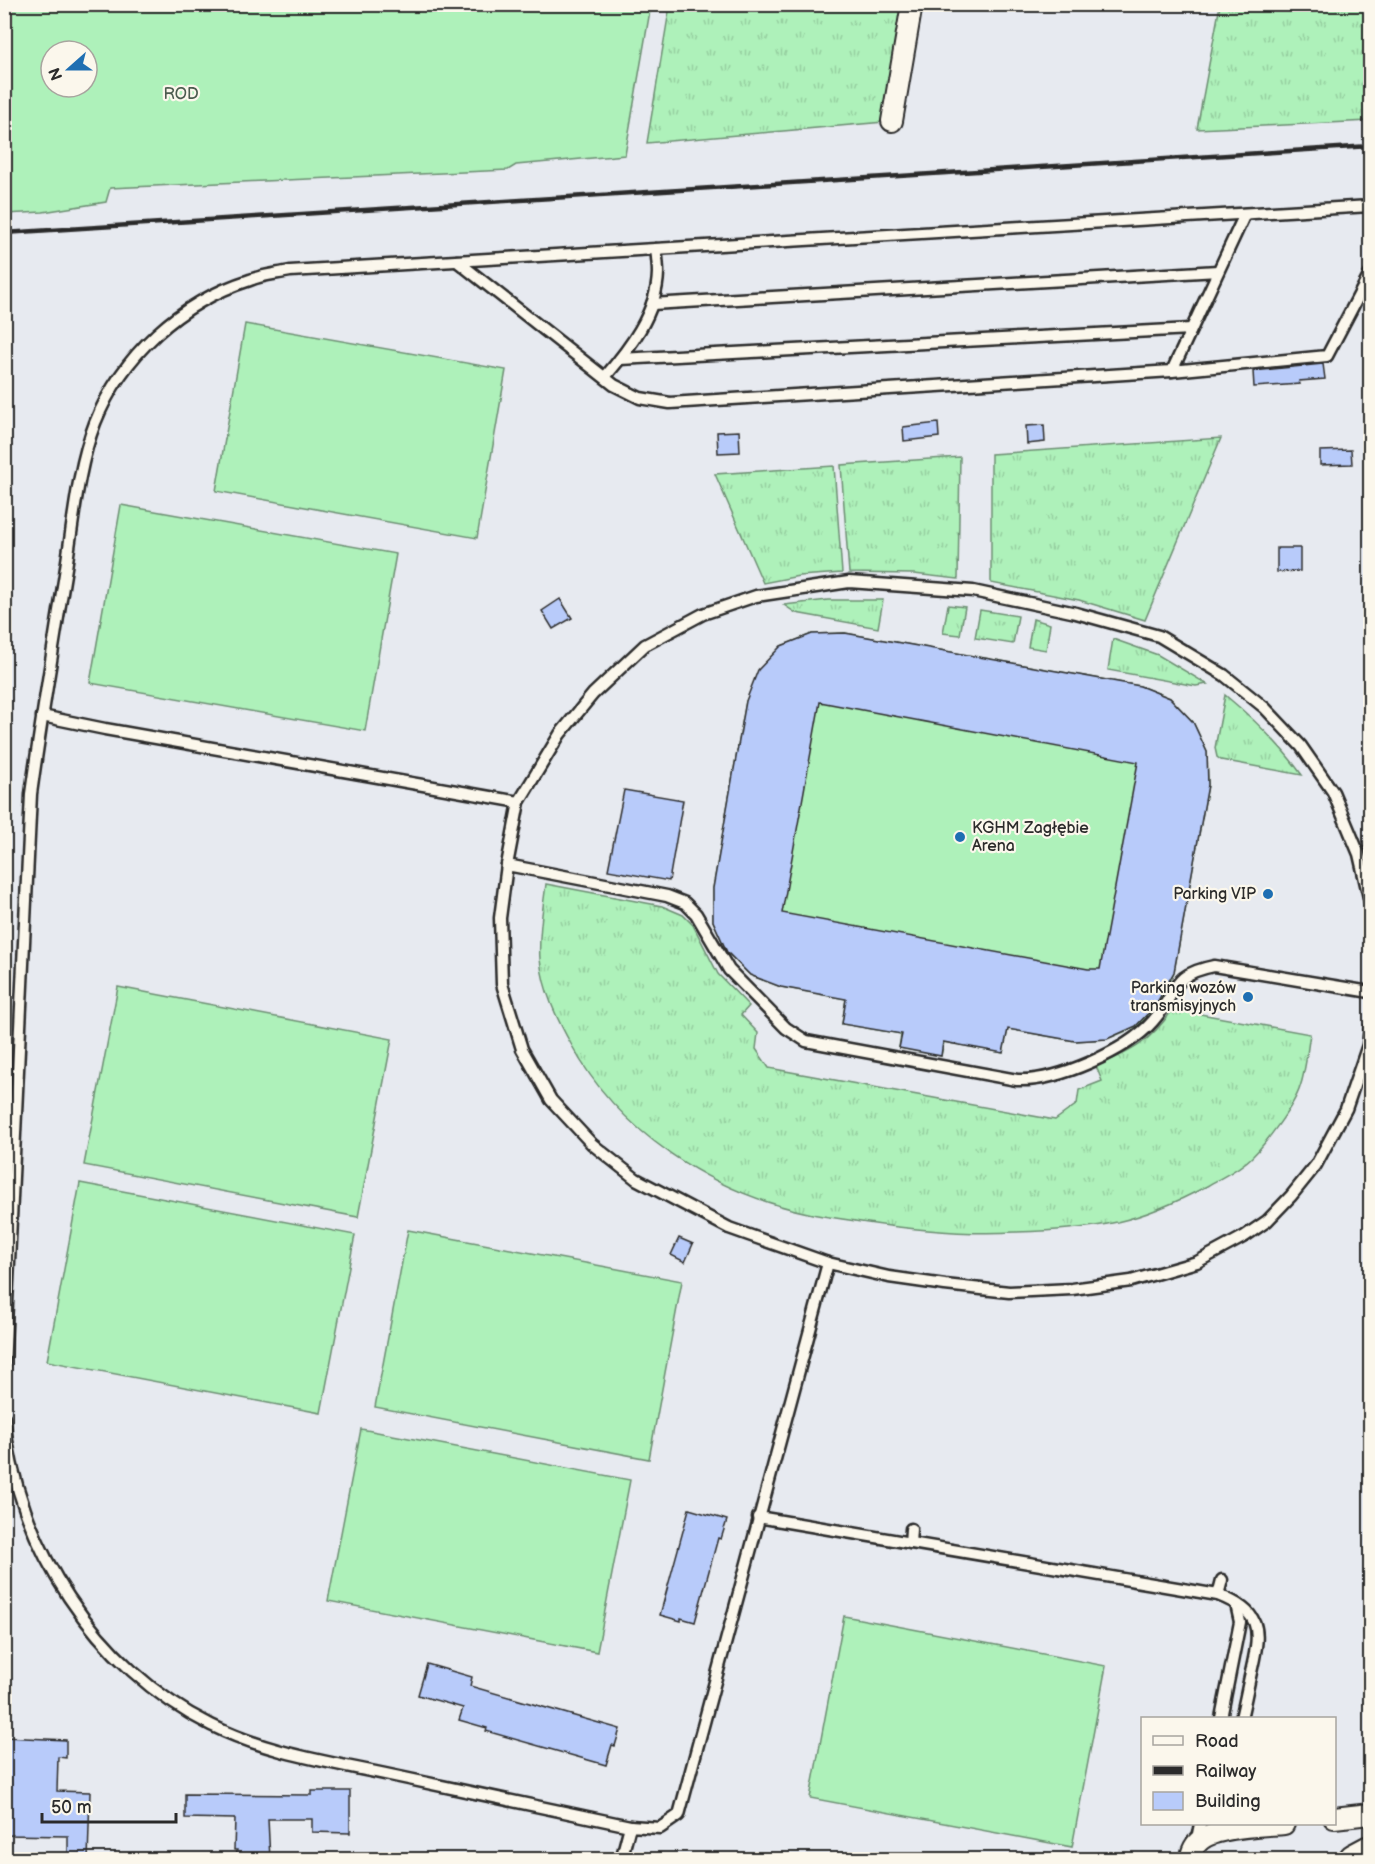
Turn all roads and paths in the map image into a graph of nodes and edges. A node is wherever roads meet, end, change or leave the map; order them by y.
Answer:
1 (912, 4) edge
2 (892, 121) dead end
3 (1371, 206) edge
4 (1245, 214) junction
5 (656, 249) junction
6 (457, 261) junction
7 (1218, 271) junction
8 (1371, 274) edge
9 (652, 304) junction
10 (1191, 329) junction
11 (620, 359) junction
12 (1172, 371) junction
13 (605, 377) junction
14 (42, 716) junction
15 (519, 802) junction
16 (507, 866) junction
17 (1371, 902) edge
18 (1371, 992) edge
19 (1371, 1028) edge
20 (828, 1263) junction
21 (4, 1368) edge
22 (4, 1417) edge
23 (758, 1517) junction
24 (911, 1529) dead end
25 (910, 1543) junction
26 (1222, 1580) dead end
27 (1218, 1595) junction
28 (1236, 1604) junction
29 (1221, 1717) edge
30 (1241, 1717) edge
31 (1371, 1814) edge
32 (1336, 1818) edge
33 (1200, 1825) edge
34 (1248, 1825) edge
35 (630, 1826) junction
36 (1192, 1852) edge
37 (1371, 1852) edge
38 (1371, 1857) edge
39 (1355, 1859) edge
40 (621, 1860) edge

1 - 2 street
3 - 4 lane
4 - 5 lane
4 - 7 lane
5 - 6 lane
5 - 9 lane
6 - 13 lane
6 - 14 lane
7 - 9 lane
7 - 10 lane
8 - 12 lane
9 - 11 lane
10 - 11 lane
10 - 12 lane
11 - 13 lane
12 - 13 lane
14 - 15 lane
14 - 21 lane
15 - 16 lane
15 - 17 lane
16 - 18 lane
16 - 20 lane
19 - 20 lane
20 - 23 lane
22 - 35 lane
23 - 25 lane
23 - 35 lane
24 - 25 lane
25 - 27 lane
26 - 27 lane
27 - 28 lane
28 - 29 lane
28 - 30 lane
31 - 32 street
33 - 36 lane
34 - 36 street
35 - 40 lane
37 - 39 main road
38 - 39 main road

